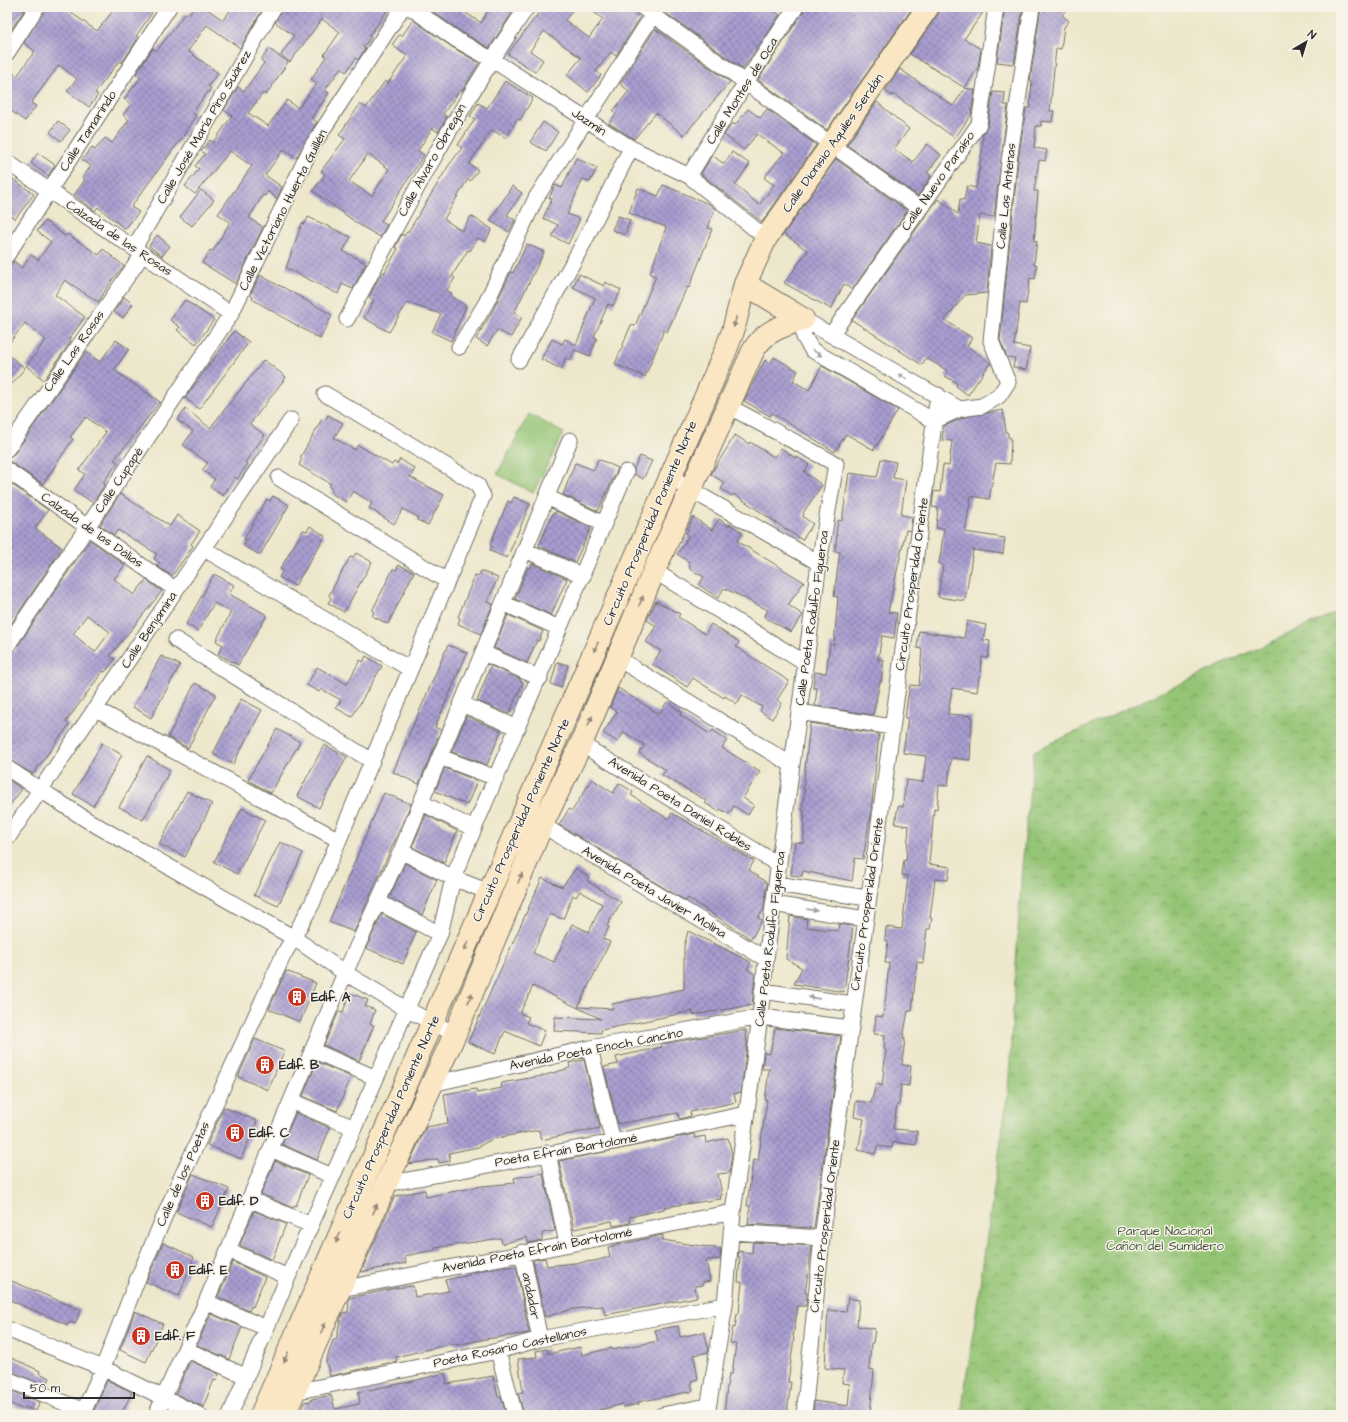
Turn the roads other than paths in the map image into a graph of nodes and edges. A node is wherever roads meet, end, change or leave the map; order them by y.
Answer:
1 (37, 7) edge
2 (169, 7) edge
3 (274, 7) edge
4 (403, 7) edge
5 (410, 7) edge
6 (527, 7) edge
7 (796, 7) edge
8 (928, 7) edge
9 (996, 7) edge
10 (1032, 7) edge
11 (651, 10) edge
12 (7, 53) edge
13 (491, 59) junction
14 (746, 82) junction
15 (587, 120) junction
16 (832, 145) junction
17 (631, 148) junction
18 (7, 162) edge
19 (689, 176) junction
20 (49, 191) junction
21 (919, 208) junction
22 (766, 238) junction
23 (139, 251) junction
24 (7, 255) edge
25 (745, 284) junction
26 (231, 314) junction
27 (347, 319) dead end
28 (803, 319) junction
29 (831, 335) junction
30 (459, 347) dead end
31 (519, 360) dead end
32 (325, 394) dead end
33 (938, 395) junction
34 (728, 406) junction
35 (960, 409) junction
36 (291, 420) dead end
37 (934, 421) junction
38 (570, 440) dead end
39 (7, 449) edge
40 (7, 470) edge
41 (626, 472) dead end
42 (279, 478) dead end
43 (670, 478) junction
44 (691, 490) junction
45 (547, 497) junction
46 (604, 524) junction
47 (88, 527) junction
48 (204, 549) junction
49 (525, 550) junction
50 (818, 563) junction
51 (654, 571) junction
52 (583, 576) junction
53 (447, 581) junction
54 (176, 590) junction
55 (503, 603) junction
56 (560, 628) junction
57 (176, 640) dead end
58 (7, 646) edge
59 (483, 654) junction
60 (617, 658) junction
61 (805, 663) junction
62 (410, 669) junction
63 (540, 678) junction
64 (462, 704) junction
65 (96, 709) junction
66 (799, 712) junction
67 (892, 727) junction
68 (518, 728) junction
69 (581, 744) junction
70 (440, 756) junction
71 (372, 762) junction
72 (792, 765) junction
73 (7, 768) edge
74 (496, 778) junction
75 (40, 790) junction
76 (422, 803) junction
77 (542, 825) junction
78 (474, 829) junction
79 (7, 839) edge
80 (339, 840) junction
81 (401, 851) junction
82 (779, 865) junction
83 (453, 878) junction
84 (776, 884) junction
85 (489, 892) junction
86 (868, 898) junction
87 (378, 902) junction
88 (773, 904) junction
89 (865, 919) junction
90 (440, 934) junction
91 (294, 938) junction
92 (766, 959) junction
93 (345, 973) junction
94 (762, 991) junction
95 (853, 1004) junction
96 (406, 1009) junction
97 (760, 1017) junction
98 (432, 1023) junction
99 (851, 1028) junction
100 (455, 1034) junction
101 (590, 1048) junction
102 (312, 1050) junction
103 (376, 1078) junction
104 (432, 1084) junction
105 (291, 1101) junction
106 (746, 1114) junction
107 (354, 1128) junction
108 (613, 1142) junction
109 (270, 1149) junction
110 (548, 1153) junction
111 (332, 1176) junction
112 (386, 1184) junction
113 (249, 1199) junction
114 (733, 1212) junction
115 (311, 1225) junction
116 (731, 1232) junction
117 (822, 1238) junction
118 (568, 1244) junction
119 (228, 1250) junction
120 (522, 1252) junction
121 (288, 1277) junction
122 (341, 1289) junction
123 (206, 1302) junction
124 (725, 1304) junction
125 (266, 1328) junction
126 (7, 1330) edge
127 (540, 1339) junction
128 (185, 1350) junction
129 (498, 1351) junction
130 (103, 1368) junction
131 (245, 1376) junction
132 (7, 1379) edge
133 (294, 1392) junction
134 (163, 1398) junction
135 (707, 1411) edge
136 (83, 1414) edge
137 (156, 1415) edge
138 (199, 1415) edge
139 (230, 1415) edge
140 (261, 1415) edge
141 (284, 1415) edge
142 (515, 1415) edge
143 (662, 1415) edge
144 (804, 1415) edge

1 - 12 street
2 - 20 street, Calle Tamarindo
3 - 23 street, Calle José María Pino Suárez
4 - 26 street, Calle Victoriano Huerta Guillén
5 - 13 street, Jazmín
6 - 13 street, Calle Álvaro Obregón
7 - 14 street, Calle Montes de Oca
8 - 16 street, Calle Dionisio Aquiles Serdán
9 - 21 street, Calle Nuevo Paraíso
10 - 35 street, Calle Las Antenas
11 - 14 street
11 - 15 street
13 - 15 street, Jazmín
13 - 27 street, Calle Álvaro Obregón
14 - 16 street
14 - 19 street, Calle Montes de Oca
15 - 17 street, Jazmín
15 - 30 street
16 - 21 street
16 - 22 street, Calle Dionisio Aquiles Serdán
17 - 19 street, Jazmín
17 - 31 street
18 - 20 street, Calzada de las Rosas
19 - 22 street, Jazmín
20 - 23 street, Calzada de las Rosas
20 - 24 street, Calle Tamarindo
21 - 29 street, Calle Nuevo Paraíso
22 - 25 street, Calle Dionisio Aquiles Serdán
23 - 26 street, Calzada de las Rosas
23 - 39 street, Calle Las Rosas
25 - 28 street
25 -> 43 street, Circuito Prosperidad Poniente Norte
26 - 47 street, Calle Cupapé
28 - 29 street
28 - 34 street, Circuito Prosperidad Poniente Norte
28 -> 37 street
33 -> 29 street
32 - 53 street, Calle de los Poetas
33 - 35 street
33 - 37 street, Circuito Prosperidad Oriente
34 - 44 street, Circuito Prosperidad Poniente Norte
34 - 50 street, Calle Poeta Rodulfo Figueroa
35 - 37 street
36 - 48 street, Calle Benjamina
37 - 67 street, Circuito Prosperidad Oriente
38 - 45 street
40 - 47 street, Calzada de las Dálias
41 - 46 street
42 - 53 street
43 - 44 street
43 -> 85 street, Circuito Prosperidad Poniente Norte
44 - 50 street
44 - 51 street, Circuito Prosperidad Poniente Norte
45 - 46 street
45 - 49 street
46 - 52 street
47 - 54 street, Calzada de las Dálias
47 - 58 street, Calle Cupapé
48 - 54 street, Calle Benjamina
48 - 62 street
49 - 52 street
49 - 55 street
50 - 61 street, Calle Poeta Rodulfo Figueroa
60 -> 51 street, Circuito Prosperidad Poniente Norte
51 - 61 street
52 - 56 street
53 - 62 street, Calle de los Poetas
54 - 65 street, Calle Benjamina
55 - 56 street
55 - 59 street
56 - 63 street
57 - 71 street
59 - 63 street
59 - 64 street
69 -> 60 street, Circuito Prosperidad Poniente Norte
60 - 72 street
61 - 66 street, Calle Poeta Rodulfo Figueroa
62 - 71 street, Calle de los Poetas
63 - 68 street
64 - 68 street
64 - 70 street
65 - 75 street, Calle Benjamina
65 - 80 street
66 - 67 street
66 - 72 street, Calle Poeta Rodulfo Figueroa
67 - 86 street, Circuito Prosperidad Oriente
68 - 74 street
69 - 77 street, Circuito Prosperidad Poniente Norte
69 - 82 street, Avenida Poeta Daniel Robles
70 - 74 street
70 - 76 street
71 - 80 street, Calle de los Poetas
72 - 82 street, Calle Poeta Rodulfo Figueroa
73 - 75 street
74 - 78 street
75 - 79 street, Calle Benjamina
75 - 91 street
76 - 78 street
76 - 81 street
77 - 92 street, Avenida Poeta Javier Molina
100 -> 77 street, Circuito Prosperidad Poniente Norte
78 - 83 street
80 - 91 street, Calle de los Poetas
81 - 83 street
81 - 87 street
82 - 84 street, Calle Poeta Rodulfo Figueroa
83 - 85 street
83 - 90 street
84 - 86 street
84 - 88 street, Calle Poeta Rodulfo Figueroa
85 -> 98 street, Circuito Prosperidad Poniente Norte
86 - 89 street, Circuito Prosperidad Oriente
87 - 90 street
87 - 93 street
88 -> 89 street
88 - 92 street, Calle Poeta Rodulfo Figueroa
89 - 95 street, Circuito Prosperidad Oriente
90 - 96 street
91 - 93 street
91 - 130 street, Calle de los Poetas
92 - 94 street, Calle Poeta Rodulfo Figueroa
93 - 96 street
93 - 102 street
95 -> 94 street
94 - 97 street, Calle Poeta Rodulfo Figueroa
95 - 99 street, Circuito Prosperidad Oriente
96 - 98 street
96 - 103 street
97 - 99 street, Avenida Poeta Enoch Cancino
97 - 101 street, Avenida Poeta Enoch Cancino
97 - 106 street, Calle Poeta Rodulfo Figueroa
98 - 100 street
98 -> 140 street, Circuito Prosperidad Poniente Norte
99 - 117 street, Circuito Prosperidad Oriente
100 - 104 street, Circuito Prosperidad Poniente Norte
101 - 104 street, Avenida Poeta Enoch Cancino
101 - 108 street
102 - 103 street
102 - 105 street
103 - 107 street
104 - 112 street, Circuito Prosperidad Poniente Norte
105 - 107 street
105 - 109 street
106 - 108 street, Poeta Efraín Bartolomé
106 - 114 street, Calle Poeta Rodulfo Figueroa
107 - 111 street
108 - 110 street, Poeta Efraín Bartolomé
109 - 111 street
109 - 113 street
110 - 112 street, Poeta Efraín Bartolomé
110 - 118 street
111 - 115 street
122 -> 112 street, Circuito Prosperidad Poniente Norte
113 - 115 street
113 - 119 street
114 - 116 street, Calle Poeta Rodulfo Figueroa
114 - 118 street, Avenida Poeta Efraín Bartolomé
115 - 121 street
116 - 117 street
116 - 124 street, Calle Poeta Rodulfo Figueroa
117 - 144 street, Circuito Prosperidad Oriente
118 - 120 street, Avenida Poeta Efraín Bartolomé
119 - 121 street
119 - 123 street
120 - 122 street, Avenida Poeta Efraín Bartolomé
120 - 127 street, andador
121 - 125 street
133 -> 122 street, Circuito Prosperidad Poniente Norte
123 - 125 street
123 - 128 street
124 - 127 street, Poeta Rosario Castellanos
124 - 135 street, Calle Poeta Rodulfo Figueroa
125 - 131 street
126 - 130 street
127 - 129 street, Poeta Rosario Castellanos
128 - 131 street
128 - 134 street
129 - 133 street, Poeta Rosario Castellanos
129 - 142 street
130 - 134 street
130 - 136 street, Calle de los Poetas
131 - 139 street
132 - 136 street
133 - 141 street, Circuito Prosperidad Poniente Norte
134 - 137 street
134 - 138 street
135 - 143 street

